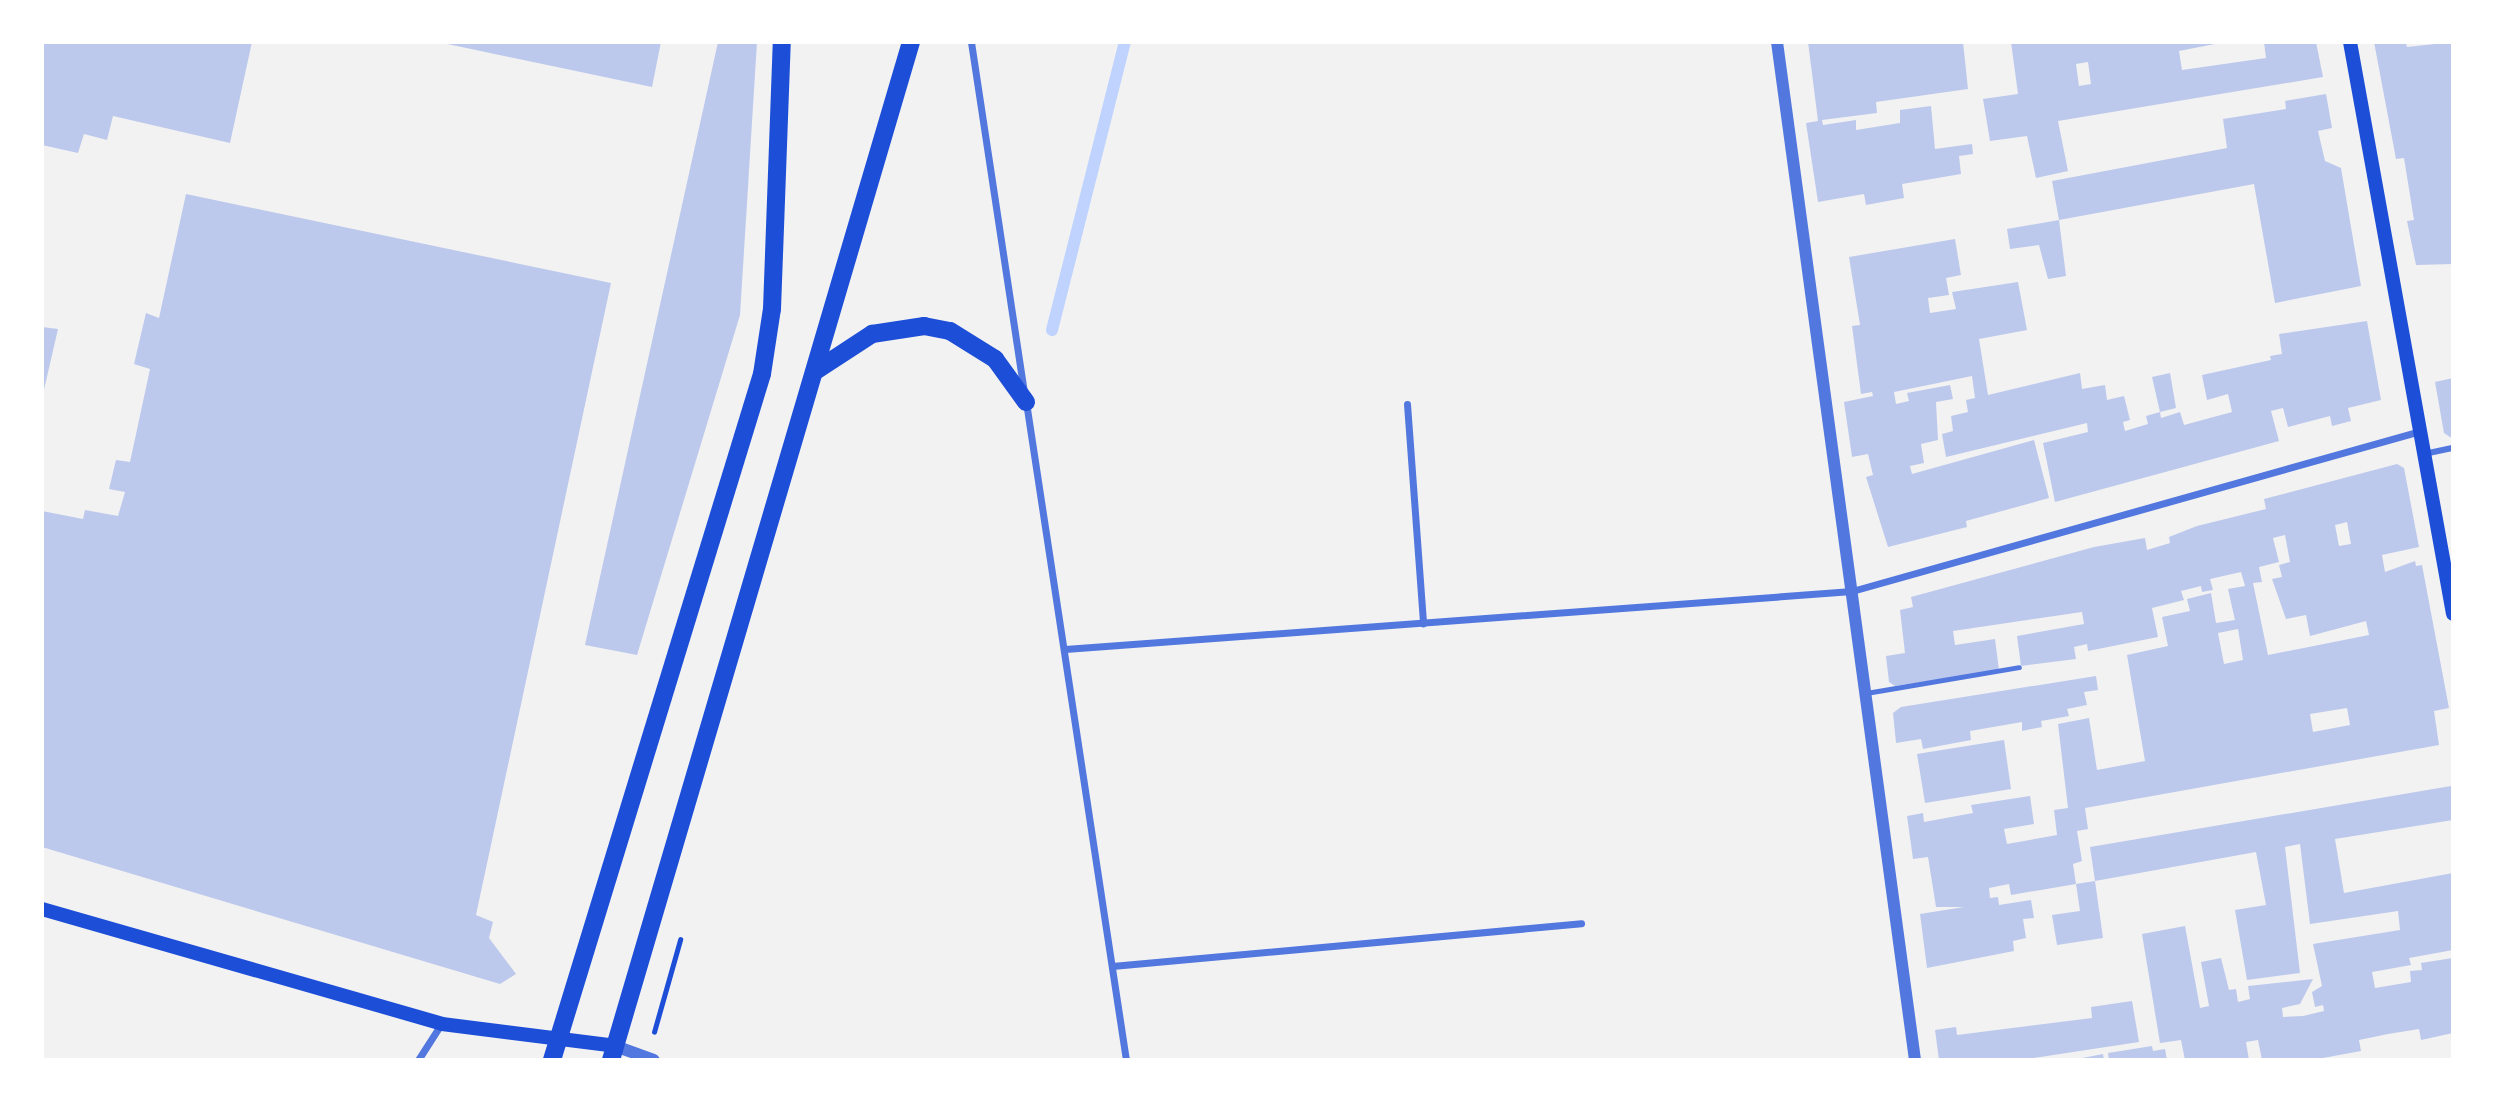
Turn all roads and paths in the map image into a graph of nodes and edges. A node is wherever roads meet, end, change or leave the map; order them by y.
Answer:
1 (782, 42) edge
2 (911, 42) edge
3 (971, 42) edge
4 (1777, 42) edge
5 (2350, 42) edge
6 (817, 370) junction
7 (1026, 402) junction
8 (1407, 404) dead end
9 (2420, 431) junction
10 (2453, 448) edge
11 (2424, 454) junction
12 (1852, 591) junction
13 (2453, 614) edge
14 (1423, 623) junction
15 (1065, 649) junction
16 (2019, 667) dead end
17 (1866, 693) junction
18 (42, 909) edge
19 (1581, 923) dead end
20 (1112, 967) junction
21 (442, 1024) junction
22 (559, 1040) junction
23 (613, 1053) edge
24 (418, 1060) edge
25 (552, 1060) edge
26 (654, 1060) edge
27 (1126, 1060) edge
28 (1915, 1060) edge

1 - 22 main road
2 - 6 main road
3 - 7 street
4 - 12 street
5 - 9 main road
6 - 7 main road
6 - 23 main road
7 - 15 street
8 - 14 street
9 - 11 main road
9 - 12 street
10 - 11 street
11 - 13 main road
12 - 14 street
12 - 17 street
14 - 15 street
15 - 20 street
16 - 17 lane
17 - 28 street
18 - 21 main road
19 - 20 street
20 - 27 street
21 - 22 main road
21 - 24 street
22 - 23 main road
22 - 25 main road
23 - 26 street

